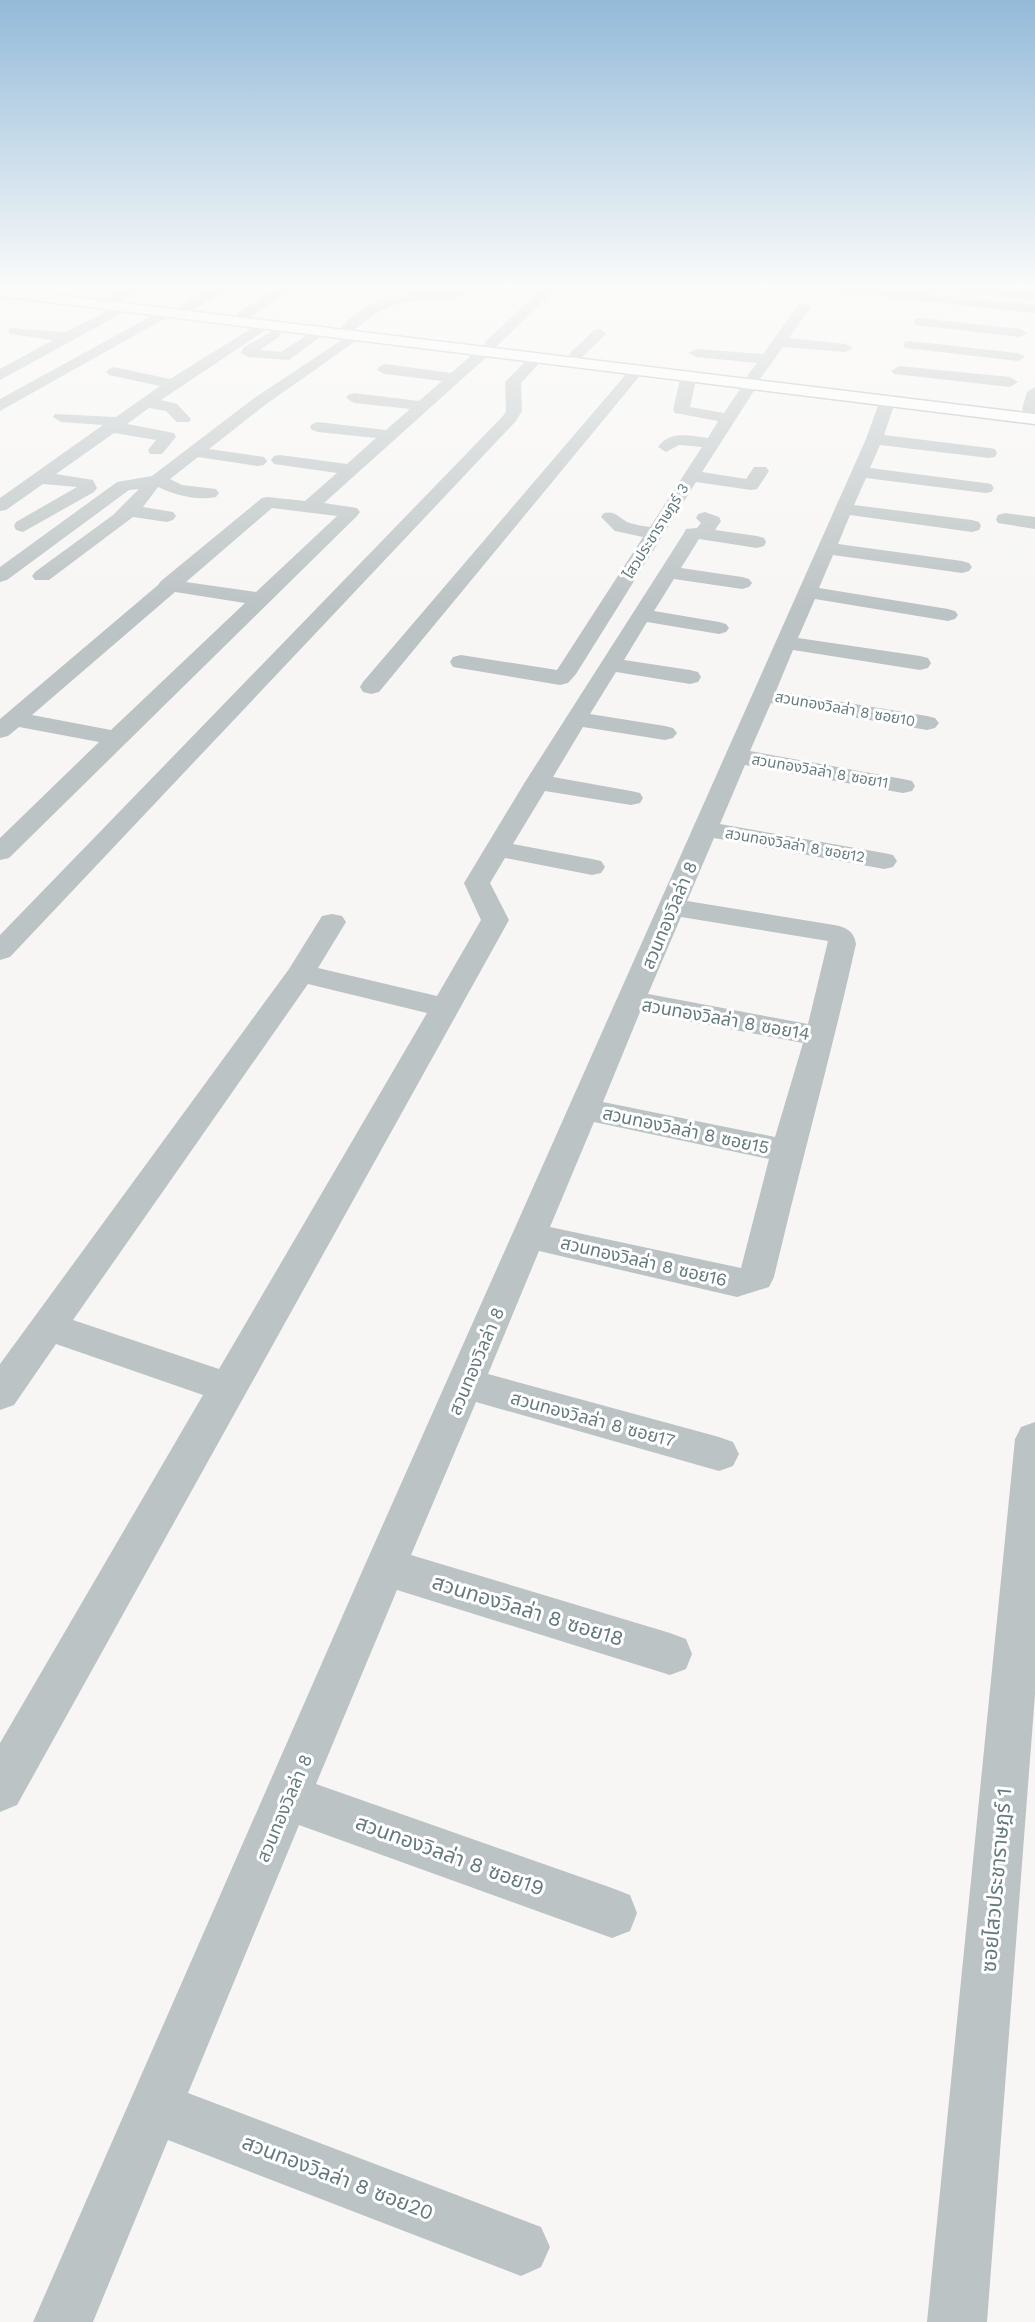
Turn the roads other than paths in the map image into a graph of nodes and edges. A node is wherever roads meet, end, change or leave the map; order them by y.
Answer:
1 (26, 391) edge
2 (163, 391) edge
3 (273, 391) edge
4 (439, 391) edge
5 (513, 391) edge
6 (619, 391) edge
7 (685, 391) edge
8 (745, 391) edge
9 (890, 391) edge
10 (910, 391) edge
11 (1035, 392) edge
12 (354, 398) dead end
13 (147, 403) junction
14 (0, 406) edge
15 (421, 406) junction
16 (1033, 413) edge
17 (242, 415) junction
18 (61, 417) dead end
19 (262, 418) dead end
20 (728, 418) junction
21 (183, 419) dead end
22 (116, 425) junction
23 (318, 427) dead end
24 (73, 435) dead end
25 (390, 435) junction
26 (98, 437) junction
27 (874, 439) junction
28 (712, 443) junction
29 (666, 447) dead end
30 (156, 450) dead end
31 (196, 452) junction
32 (989, 453) dead end
33 (280, 460) dead end
34 (258, 461) dead end
35 (351, 470) junction
36 (859, 472) junction
37 (691, 476) junction
38 (40, 478) junction
39 (154, 482) junction
40 (985, 488) dead end
41 (210, 493) dead end
42 (246, 498) dead end
43 (268, 502) junction
44 (741, 502) dead end
45 (0, 506) edge
46 (309, 507) junction
47 (844, 508) junction
48 (130, 511) junction
49 (668, 513) junction
50 (167, 516) dead end
51 (610, 517) dead end
52 (1005, 519) dead end
53 (1035, 523) edge
54 (22, 526) dead end
55 (972, 526) dead end
56 (653, 533) junction
57 (702, 534) junction
58 (757, 542) dead end
59 (826, 548) junction
60 (962, 567) dead end
61 (669, 572) junction
62 (0, 576) edge
63 (42, 576) dead end
64 (742, 583) dead end
65 (168, 585) junction
66 (808, 592) junction
67 (260, 599) junction
68 (641, 615) junction
69 (948, 615) dead end
70 (718, 628) dead end
71 (786, 642) junction
72 (461, 662) dead end
73 (920, 663) dead end
74 (611, 665) junction
75 (690, 677) dead end
76 (371, 687) dead end
77 (764, 695) junction
78 (576, 719) junction
79 (927, 723) dead end
80 (7, 725) edge
81 (665, 734) dead end
82 (116, 738) junction
83 (737, 756) junction
84 (537, 782) junction
85 (903, 786) dead end
86 (631, 798) dead end
87 (705, 829) junction
88 (497, 849) junction
89 (0, 852) edge
90 (884, 861) dead end
91 (592, 867) dead end
92 (672, 907) junction
93 (332, 922) dead end
94 (0, 951) edge
95 (301, 973) junction
96 (632, 1001) junction
97 (445, 1008) junction
98 (820, 1036) junction
99 (585, 1109) junction
100 (787, 1151) junction
101 (530, 1236) junction
102 (47, 1326) junction
103 (466, 1384) junction
104 (228, 1388) junction
105 (0, 1394) edge
106 (1035, 1439) edge
107 (719, 1454) dead end
108 (385, 1567) junction
109 (670, 1653) dead end
110 (0, 1788) edge
111 (289, 1798) junction
112 (612, 1913) dead end
113 (156, 2108) junction
114 (521, 2247) dead end
115 (63, 2322) edge
116 (957, 2322) edge

1 - 14 street
2 - 13 street
3 - 17 street
4 - 15 street
5 - 94 street
6 - 76 street
7 - 20 street
8 - 20 street, ไสวประชาราษฎร์ 3
9 - 27 street, สวนทองวิลล่า 8
10 - 16 main road
11 - 16 street
12 - 15 street
13 - 21 street
13 - 22 street
15 - 25 street
17 - 19 street
17 - 31 street
18 - 22 street
20 - 28 street, ไสวประชาราษฎร์ 3
22 - 26 street
22 - 30 street
23 - 25 street
24 - 26 street
25 - 35 street
26 - 38 street
27 - 32 street
27 - 36 street, สวนทองวิลล่า 8
28 - 29 street
28 - 37 street, ไสวประชาราษฎร์ 3
31 - 34 street
31 - 39 street
33 - 35 street
35 - 46 street
36 - 40 street
36 - 47 street, สวนทองวิลล่า 8
37 - 44 street
37 - 49 street, ไสวประชาราษฎร์ 3
38 - 45 street
38 - 54 street
39 - 41 street
39 - 48 street
39 - 62 street
42 - 43 street
43 - 46 street
43 - 65 street
46 - 67 street
47 - 55 street
47 - 59 street, สวนทองวิลล่า 8
48 - 50 street
48 - 63 street
49 - 56 street, ไสวประชาราษฎร์ 3
49 - 57 street
51 - 56 street
52 - 53 street
56 - 72 street, ไสวประชาราษฎร์ 3
57 - 58 street
57 - 61 street
59 - 60 street
59 - 66 street, สวนทองวิลล่า 8
61 - 64 street
61 - 68 street
65 - 67 street
65 - 80 street
66 - 69 street
66 - 71 street, สวนทองวิลล่า 8
67 - 82 street
68 - 70 street
68 - 74 street
71 - 73 street
71 - 77 street, สวนทองวิลล่า 8
74 - 75 street
74 - 78 street
77 - 79 street, สวนทองวิลล่า 8 ซอย10
77 - 83 street, สวนทองวิลล่า 8
78 - 81 street
78 - 84 street
80 - 82 street
82 - 89 street
83 - 85 street, สวนทองวิลล่า 8 ซอย11
83 - 87 street, สวนทองวิลล่า 8
84 - 86 street
84 - 88 street
87 - 90 street, สวนทองวิลล่า 8 ซอย12
87 - 92 street, สวนทองวิลล่า 8
88 - 91 street
88 - 97 street
92 - 96 street, สวนทองวิลล่า 8
92 - 98 street
93 - 95 street
95 - 97 street
95 - 102 street
96 - 98 street, สวนทองวิลล่า 8 ซอย14
96 - 99 street, สวนทองวิลล่า 8
97 - 104 street
98 - 100 street
99 - 100 street, สวนทองวิลล่า 8 ซอย15
99 - 101 street, สวนทองวิลล่า 8
100 - 101 street, สวนทองวิลล่า 8 ซอย16
101 - 103 street, สวนทองวิลล่า 8
102 - 104 street
102 - 105 street
103 - 107 street, สวนทองวิลล่า 8 ซอย17
103 - 108 street, สวนทองวิลล่า 8
104 - 110 street
106 - 116 street, ซอยไสวประชาราษฎร์ 1
108 - 109 street, สวนทองวิลล่า 8 ซอย18
108 - 111 street, สวนทองวิลล่า 8
111 - 112 street, สวนทองวิลล่า 8 ซอย19
111 - 113 street, สวนทองวิลล่า 8
113 - 114 street, สวนทองวิลล่า 8 ซอย20
113 - 115 street, สวนทองวิลล่า 8

